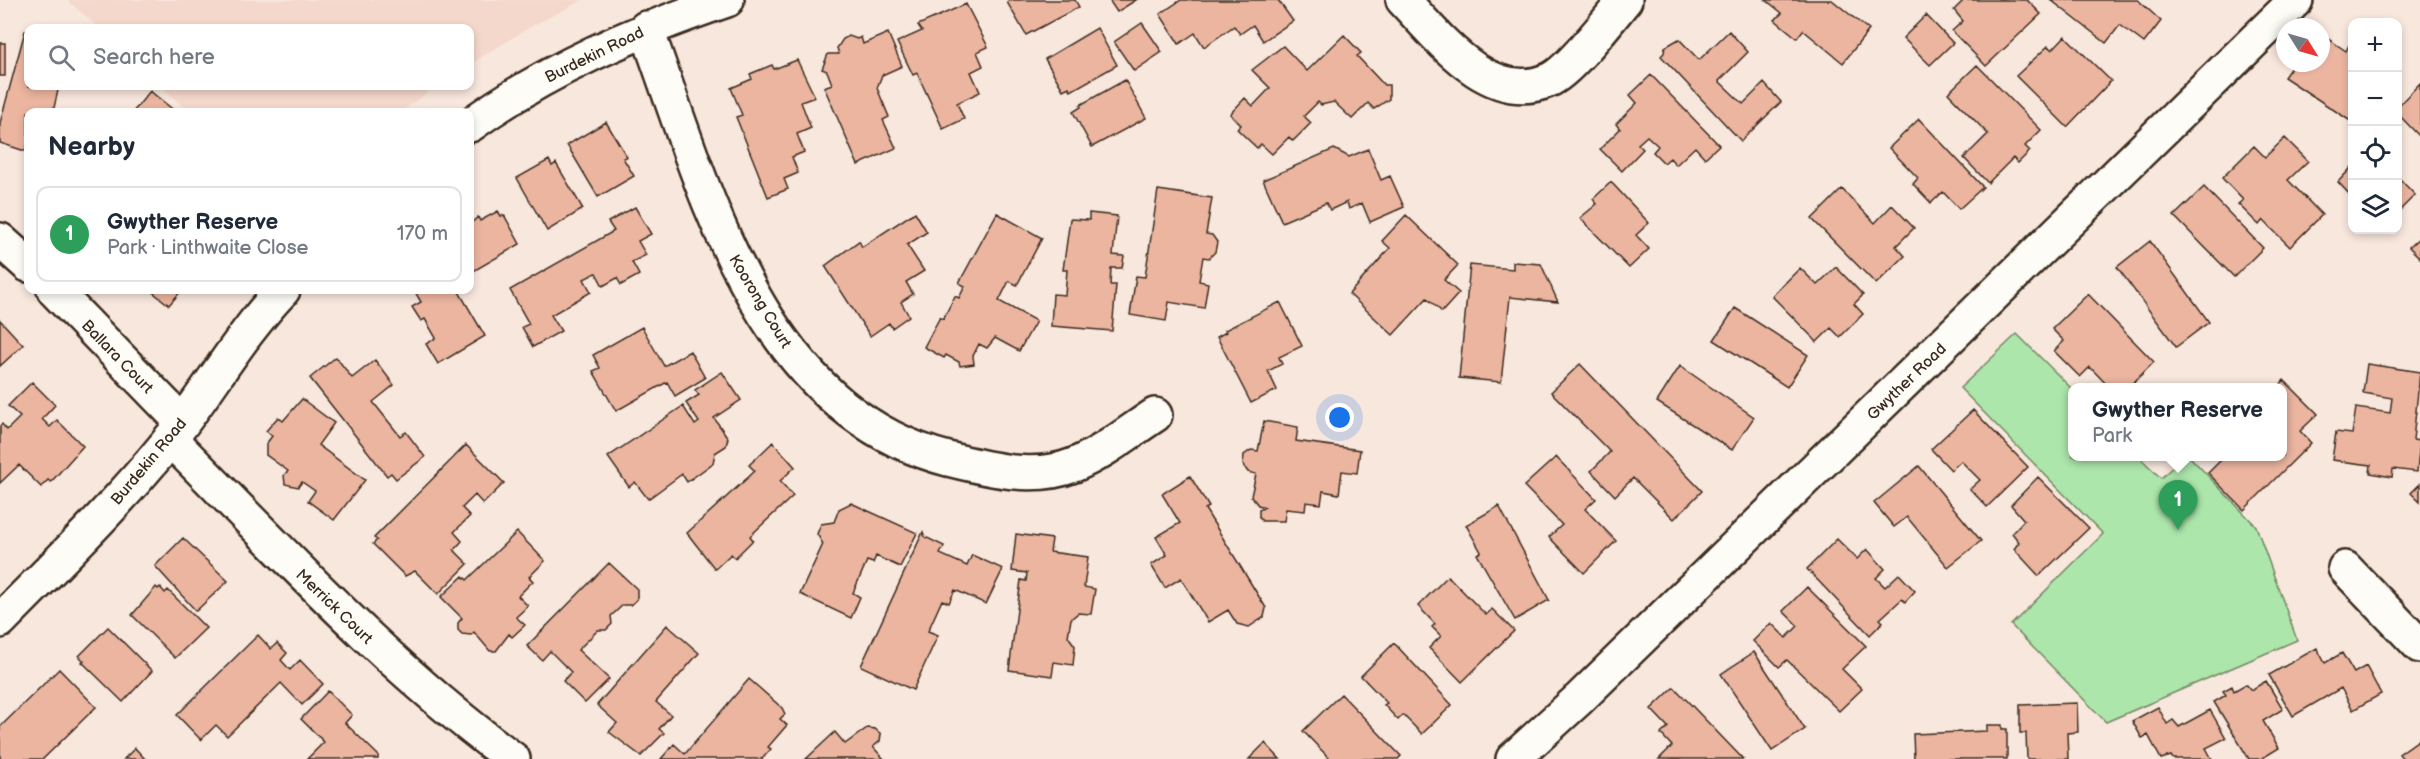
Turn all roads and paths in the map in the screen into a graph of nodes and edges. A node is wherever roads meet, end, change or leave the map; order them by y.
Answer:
1 (727, 0) edge
2 (1403, 0) edge
3 (1625, 0) edge
4 (2295, 2) edge
5 (646, 28) junction
6 (474, 123) edge
7 (0, 240) edge
8 (24, 261) edge
9 (57, 294) edge
10 (280, 294) edge
11 (1155, 415) dead end
12 (176, 430) junction
13 (2345, 568) dead end
14 (0, 621) edge
15 (2420, 646) edge
16 (513, 759) edge
17 (1513, 759) edge

1 - 5 street, Burdekin Road
2 - 3 street
4 - 17 street, Gwyther Road
5 - 6 street, Burdekin Road
5 - 11 street, Koorong Court
7 - 8 street
9 - 12 street, Ballara Court
10 - 12 street, Burdekin Road
12 - 14 street, Burdekin Road
12 - 16 street, Merrick Court
13 - 15 street

